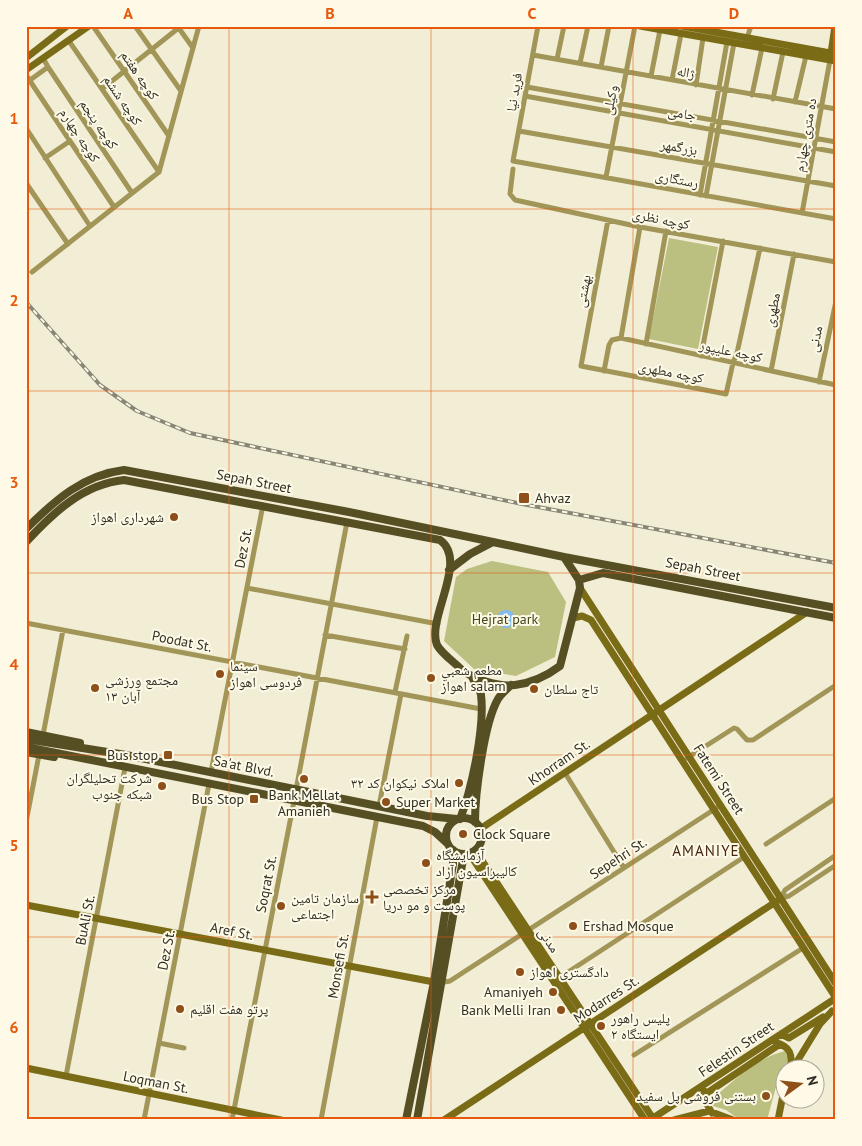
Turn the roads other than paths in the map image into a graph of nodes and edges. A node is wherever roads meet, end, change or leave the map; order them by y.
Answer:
1 (67, 26) edge
2 (89, 26) edge
3 (93, 26) edge
4 (135, 26) edge
5 (199, 26) edge
6 (538, 26) edge
7 (564, 26) edge
8 (588, 26) edge
9 (609, 26) edge
10 (635, 26) edge
11 (640, 26) edge
12 (751, 26) edge
13 (835, 26) edge
14 (179, 27) edge
15 (693, 27) edge
16 (660, 30) junction
17 (682, 30) edge
18 (703, 38) junction
19 (747, 38) junction
20 (69, 41) junction
21 (730, 42) junction
22 (193, 48) junction
23 (762, 48) junction
24 (152, 49) junction
25 (783, 52) junction
26 (533, 55) junction
27 (806, 56) junction
28 (833, 57) edge
29 (26, 58) edge
30 (44, 58) junction
31 (557, 59) junction
32 (580, 63) junction
33 (48, 67) junction
34 (601, 67) junction
35 (26, 70) edge
36 (124, 71) junction
37 (627, 71) junction
38 (651, 76) junction
39 (28, 80) edge
40 (672, 80) junction
41 (696, 85) junction
42 (527, 87) junction
43 (102, 89) junction
44 (719, 90) junction
45 (181, 91) junction
46 (725, 91) junction
47 (752, 95) junction
48 (525, 96) junction
49 (773, 99) junction
50 (795, 102) junction
51 (620, 104) junction
52 (822, 107) junction
53 (836, 109) edge
54 (619, 113) junction
55 (713, 120) junction
56 (720, 121) junction
57 (26, 128) edge
58 (712, 129) junction
59 (718, 130) junction
60 (519, 131) junction
61 (169, 136) junction
62 (816, 138) junction
63 (70, 141) junction
64 (836, 142) edge
65 (612, 146) junction
66 (814, 148) junction
67 (836, 152) edge
68 (46, 158) junction
69 (513, 161) joint
70 (706, 163) junction
71 (712, 164) junction
72 (513, 169) dead end
73 (159, 172) junction
74 (606, 177) junction
75 (808, 181) junction
76 (26, 183) edge
77 (836, 186) edge
78 (132, 193) junction
79 (703, 195) junction
80 (114, 208) junction
81 (802, 213) junction
82 (836, 219) edge
83 (608, 220) junction
84 (90, 226) junction
85 (640, 227) junction
86 (666, 231) junction
87 (723, 241) junction
88 (68, 244) junction
89 (760, 248) junction
90 (794, 254) junction
91 (836, 262) edge
92 (32, 272) dead end
93 (836, 301) edge
94 (621, 338) junction
95 (646, 344) junction
96 (700, 356) junction
97 (733, 363) junction
98 (581, 366) joint
99 (604, 371) junction
100 (771, 371) junction
101 (819, 382) junction
102 (836, 385) edge
103 (263, 505) junction
104 (349, 512) junction
105 (347, 522) junction
106 (26, 528) edge
107 (26, 542) edge
108 (493, 542) junction
109 (564, 557) junction
110 (450, 570) junction
111 (580, 584) junction
112 (247, 588) junction
113 (331, 605) junction
114 (836, 608) edge
115 (807, 612) junction
116 (573, 618) junction
117 (836, 618) edge
118 (26, 624) edge
119 (438, 624) junction
120 (63, 630) junction
121 (326, 635) junction
122 (407, 636) dead end
123 (405, 649) junction
124 (232, 662) junction
125 (472, 677) junction
126 (317, 678) junction
127 (511, 685) junction
128 (836, 685) edge
129 (398, 693) junction
130 (481, 709) junction
131 (659, 710) junction
132 (652, 715) junction
133 (26, 732) edge
134 (43, 735) junction
135 (26, 739) edge
136 (26, 746) edge
137 (26, 752) edge
138 (39, 755) junction
139 (126, 755) junction
140 (689, 756) junction
141 (682, 761) junction
142 (125, 768) junction
143 (210, 772) junction
144 (565, 773) junction
145 (209, 784) junction
146 (296, 790) junction
147 (836, 798) edge
148 (294, 801) junction
149 (721, 805) junction
150 (379, 806) junction
151 (714, 810) junction
152 (377, 817) junction
153 (458, 819) junction
154 (26, 822) edge
155 (475, 822) junction
156 (480, 829) junction
157 (447, 842) junction
158 (766, 844) dead end
159 (453, 850) junction
160 (469, 852) junction
161 (836, 855) edge
162 (744, 857) junction
163 (836, 865) edge
164 (624, 868) junction
165 (778, 900) junction
166 (26, 905) edge
167 (96, 918) junction
168 (525, 932) junction
169 (180, 934) junction
170 (804, 948) junction
171 (265, 950) junction
172 (349, 966) junction
173 (560, 978) junction
174 (438, 983) junction
175 (836, 984) edge
176 (836, 998) edge
177 (834, 1009) edge
178 (587, 1026) junction
179 (780, 1034) junction
180 (159, 1043) junction
181 (766, 1043) junction
182 (780, 1044) junction
183 (184, 1048) dead end
184 (634, 1055) dead end
185 (791, 1058) edge
186 (798, 1058) edge
187 (26, 1068) edge
188 (66, 1076) junction
189 (705, 1085) junction
190 (150, 1093) junction
191 (704, 1095) junction
192 (234, 1110) junction
193 (710, 1111) junction
194 (650, 1119) edge
195 (144, 1120) edge
196 (232, 1120) edge
197 (281, 1120) edge
198 (321, 1120) edge
199 (406, 1120) edge
200 (417, 1120) edge
201 (444, 1120) edge
202 (674, 1120) edge
203 (723, 1120) edge
204 (733, 1120) edge

1 - 29 street
2 - 20 street
3 - 36 street, کوچه هفتم
4 - 24 street
5 - 22 street
6 - 26 street, فرید نیا
7 - 31 street
8 - 32 street
9 - 34 street
10 - 37 street, وکیلی
11 - 16 street
12 - 19 street
13 - 28 street
14 - 22 street
14 - 24 street
15 - 17 street
15 - 19 street
16 - 17 street
16 - 38 street
17 - 18 street
17 - 40 street
18 - 21 street
18 - 41 street
19 - 28 street
20 - 30 street
20 - 43 street, کوچه ششم
21 - 23 street
21 - 44 street
21 - 46 street
22 - 45 street
23 - 25 street
23 - 47 street
24 - 36 street
24 - 45 street
25 - 27 street
25 - 49 street
26 - 31 street, ژاله
26 - 42 street, فرید نیا
27 - 28 street
27 - 50 street
28 - 52 street, ده متری چهارم
30 - 33 street, کوچه پنجم
30 - 35 street
31 - 32 street, ژاله
32 - 34 street, ژاله
33 - 39 street
33 - 78 street, کوچه پنجم
34 - 37 street, ژاله
36 - 43 street
36 - 61 street, کوچه هفتم
37 - 38 street, ژاله
37 - 51 street, وکیلی
38 - 40 street, ژاله
39 - 63 street, کوچه چهارم
40 - 41 street, ژاله
41 - 44 street, ژاله
42 - 48 street, فرید نیا
42 - 51 street
43 - 73 street, کوچه ششم
44 - 46 street, ژاله
44 - 55 street
45 - 61 street
46 - 47 street, ژاله
46 - 56 street
47 - 49 street, ژاله
48 - 54 street, جامی
48 - 60 street, فرید نیا
49 - 50 street, ژاله
50 - 52 street, ژاله
51 - 54 street, وکیلی
51 - 55 street
52 - 53 street, ژاله
52 - 62 street, ده متری چهارم
54 - 58 street, جامی
54 - 65 street, وکیلی
55 - 56 street
55 - 58 street
56 - 59 street
56 - 62 street
57 - 68 street
58 - 59 street, جامی
58 - 70 street
59 - 66 street, جامی
59 - 71 street
60 - 65 street, بزرگمهر
60 - 69 street, فرید نیا
61 - 73 street
62 - 64 street
62 - 66 street, ده متری چهارم
63 - 68 street
63 - 80 street, کوچه چهارم
65 - 70 street, بزرگمهر
65 - 74 street, وکیلی
66 - 67 street, جامی
66 - 75 street, ده متری چهارم
68 - 84 street
69 - 74 street, رستگاری
70 - 71 street, بزرگمهر
70 - 79 street
71 - 75 street, بزرگمهر
71 - 79 street
72 - 83 street, کوچه نظری
73 - 78 street
74 - 79 street, رستگاری
75 - 77 street, بزرگمهر
75 - 81 street, ده متری چهارم
76 - 88 street
78 - 80 street
79 - 81 street, رستگاری
80 - 84 street
81 - 82 street, رستگاری
83 - 85 street, کوچه نظری
83 - 98 street, بهشتی
84 - 88 street
85 - 86 street, کوچه نظری
85 - 94 street
86 - 87 street, کوچه نظری
86 - 95 street
87 - 89 street, کوچه نظری
87 - 96 street
88 - 92 street
89 - 90 street, کوچه نظری
89 - 97 street
90 - 91 street, کوچه نظری
90 - 100 street, مطهری
93 - 101 street, مدنی
94 - 95 street, کوچه علیپور
94 - 99 street
95 - 96 street, کوچه علیپور
96 - 97 street, کوچه علیپور
97 - 99 street, کوچه مطهری
97 - 100 street, کوچه علیپور
98 - 99 street, کوچه مطهری
100 - 101 street, کوچه علیپور
101 - 102 street, کوچه علیپور
103 - 105 main road, Sepah Street
103 - 107 main road, Sepah Street
103 - 112 street, Dez St.
104 - 105 main road
104 - 106 main road, Sepah Street
104 - 108 main road, Sepah Street
105 - 110 main road, Sepah Street
105 - 113 street
108 - 109 main road
108 - 110 main road
109 - 111 main road
109 - 114 main road, Sepah Street
110 - 119 main road
111 - 115 main road, Sepah Street
111 - 116 main road
111 - 131 street, Fatemi Street
112 - 113 street
112 - 124 street, Dez St.
113 - 119 street
113 - 121 street
115 - 117 main road, Sepah Street
115 - 131 street
116 - 127 main road
116 - 132 street, Fatemi Street
118 - 120 street, Poodat St.
119 - 125 main road
120 - 124 street, Poodat St.
120 - 134 street
121 - 123 street
121 - 126 street
122 - 123 street
123 - 129 street
124 - 126 street, Poodat St.
124 - 143 street, Dez St.
125 - 127 main road
125 - 130 main road
126 - 129 street, Poodat St.
126 - 146 street
127 - 155 main road
128 - 140 street
129 - 130 street, Poodat St.
129 - 150 street
130 - 153 main road
131 - 132 street, Khorram St.
131 - 140 street, Fatemi Street
132 - 141 street, Fatemi Street
132 - 144 street, Khorram St.
133 - 134 main road
134 - 139 main road
135 - 139 main road, Sa'at Blvd.
136 - 142 main road, Sa'at Blvd.
137 - 138 main road
138 - 142 main road
138 - 154 street
139 - 143 main road, Sa'at Blvd.
140 - 141 street
140 - 149 street, Fatemi Street
141 - 151 street, Fatemi Street
142 - 145 main road, Sa'at Blvd.
142 - 167 street, BuAli St.
143 - 146 main road, Sa'at Blvd.
144 - 156 street, Khorram St.
144 - 164 street
145 - 148 main road, Sa'at Blvd.
145 - 169 street, Dez St.
146 - 150 main road, Sa'at Blvd.
147 - 158 street
148 - 152 main road, Sa'at Blvd.
148 - 171 street, Soqrat St.
149 - 151 street, Sepehri St.
149 - 165 street, Fatemi Street
150 - 153 main road, Sa'at Blvd.
151 - 162 street, Fatemi Street
151 - 164 street, Sepehri St.
152 - 157 main road, Sa'at Blvd.
152 - 172 street, Monsefi St.
153 - 155 main road
153 - 157 main road
155 - 156 main road
156 - 160 main road
157 - 159 main road
159 - 160 main road
159 - 174 main road
160 - 168 street, مدنی
160 - 174 main road
161 - 165 street, Modarres St.
162 - 165 street, Fatemi Street
162 - 173 street
163 - 165 street, Modarres St.
164 - 168 street, Sepehri St.
165 - 170 street, Fatemi Street
165 - 175 street, Fatemi Street
165 - 178 street, Modarres St.
166 - 167 street, Aref St.
167 - 169 street, Aref St.
167 - 188 street, BuAli St.
168 - 173 street, مدنی
168 - 174 street, Sepehri St.
168 - 178 street, مدنی
169 - 171 street, Aref St.
169 - 180 street, Dez St.
170 - 176 street, Fatemi Street
170 - 184 street
171 - 172 street, Aref St.
171 - 192 street, Soqrat St.
172 - 174 street, Aref St.
172 - 198 street, Monsefi St.
173 - 178 street, مدنی
174 - 199 main road
174 - 200 main road
176 - 179 street, Felestin Street
177 - 179 street, Felestin Street
177 - 186 street
178 - 194 street, مدنی
178 - 201 street, Modarres St.
179 - 181 street, Felestin Street
180 - 183 street
180 - 190 street, Dez St.
181 - 182 street
181 - 189 street, Felestin Street
182 - 185 street
182 - 191 street
187 - 188 street, Loqman St.
188 - 190 street, Loqman St.
189 - 191 street
189 - 194 street, Felestin Street
190 - 192 street, Loqman St.
190 - 195 street, Dez St.
191 - 193 street
192 - 196 street, Soqrat St.
192 - 197 street, Loqman St.
193 - 202 street
193 - 203 street
193 - 204 street

